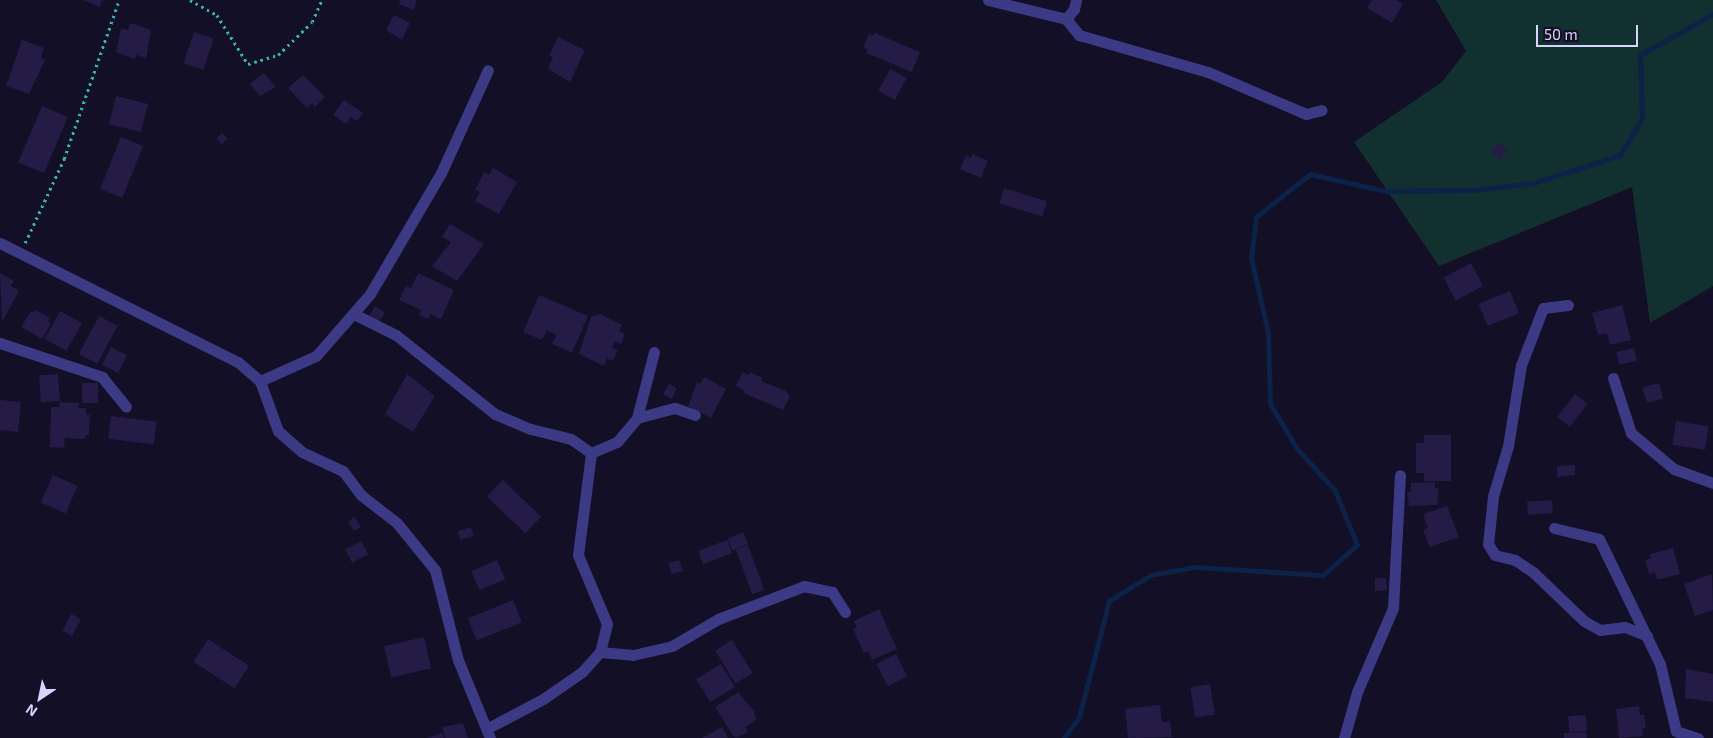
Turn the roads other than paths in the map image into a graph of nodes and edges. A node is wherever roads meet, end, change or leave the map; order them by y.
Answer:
1 (988, 0) edge
2 (1076, 0) edge
3 (1066, 19) junction
4 (488, 70) dead end
5 (1322, 110) dead end
6 (0, 243) edge
7 (1568, 305) dead end
8 (354, 314) junction
9 (0, 343) edge
10 (654, 352) dead end
11 (1613, 378) dead end
12 (260, 381) junction
13 (126, 407) dead end
14 (695, 415) dead end
15 (637, 418) junction
16 (591, 453) junction
17 (1400, 475) dead end
18 (1713, 482) edge
19 (1554, 528) dead end
20 (844, 612) dead end
21 (1647, 636) junction
22 (600, 652) junction
23 (489, 733) edge
24 (1675, 735) edge
25 (1344, 738) edge
26 (1698, 738) edge

1 - 3 street
2 - 3 street
3 - 5 street
4 - 8 street
6 - 12 street
7 - 21 street
8 - 12 street
8 - 16 street
9 - 13 street
10 - 15 street
11 - 18 street
12 - 23 street
14 - 15 street
15 - 16 street
16 - 22 street
17 - 25 street
19 - 21 street
20 - 22 street
21 - 24 street
22 - 23 street
24 - 26 street

